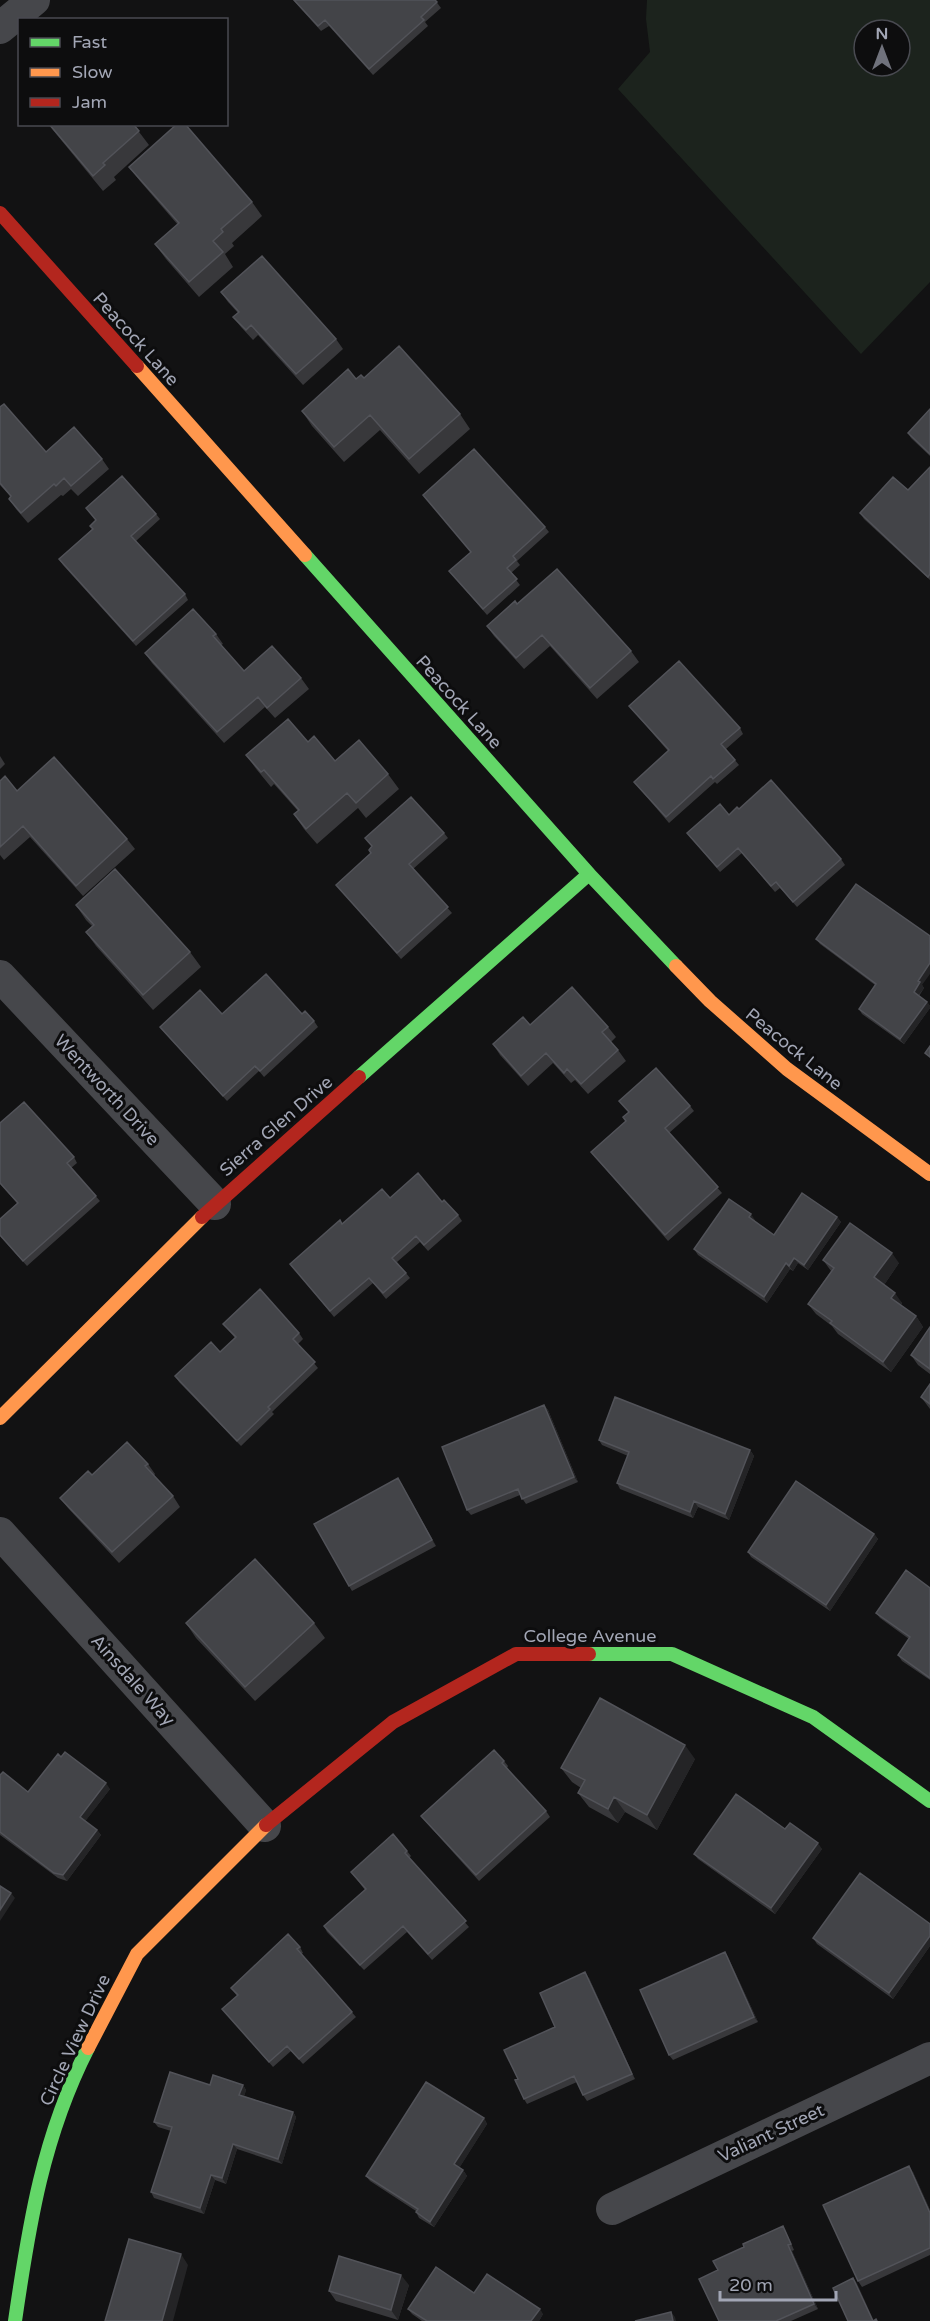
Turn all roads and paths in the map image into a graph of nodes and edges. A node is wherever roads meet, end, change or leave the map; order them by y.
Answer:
1 (34, 0) edge
2 (0, 28) edge
3 (0, 213) edge
4 (589, 874) junction
5 (0, 976) edge
6 (930, 1174) edge
7 (214, 1204) junction
8 (0, 1418) edge
9 (0, 1533) edge
10 (930, 1801) edge
11 (265, 1826) junction
12 (930, 2058) edge
13 (612, 2209) dead end
14 (15, 2321) edge

1 - 2 street
3 - 4 street, Peacock Lane
4 - 6 street, Peacock Lane
4 - 7 street, Sierra Glen Drive
5 - 7 street, Wentworth Drive
7 - 8 street, Sierra Glen Drive
9 - 11 street, Ainsdale Way
10 - 11 street, College Avenue
11 - 14 street, Circle View Drive
12 - 13 street, Valiant Street

